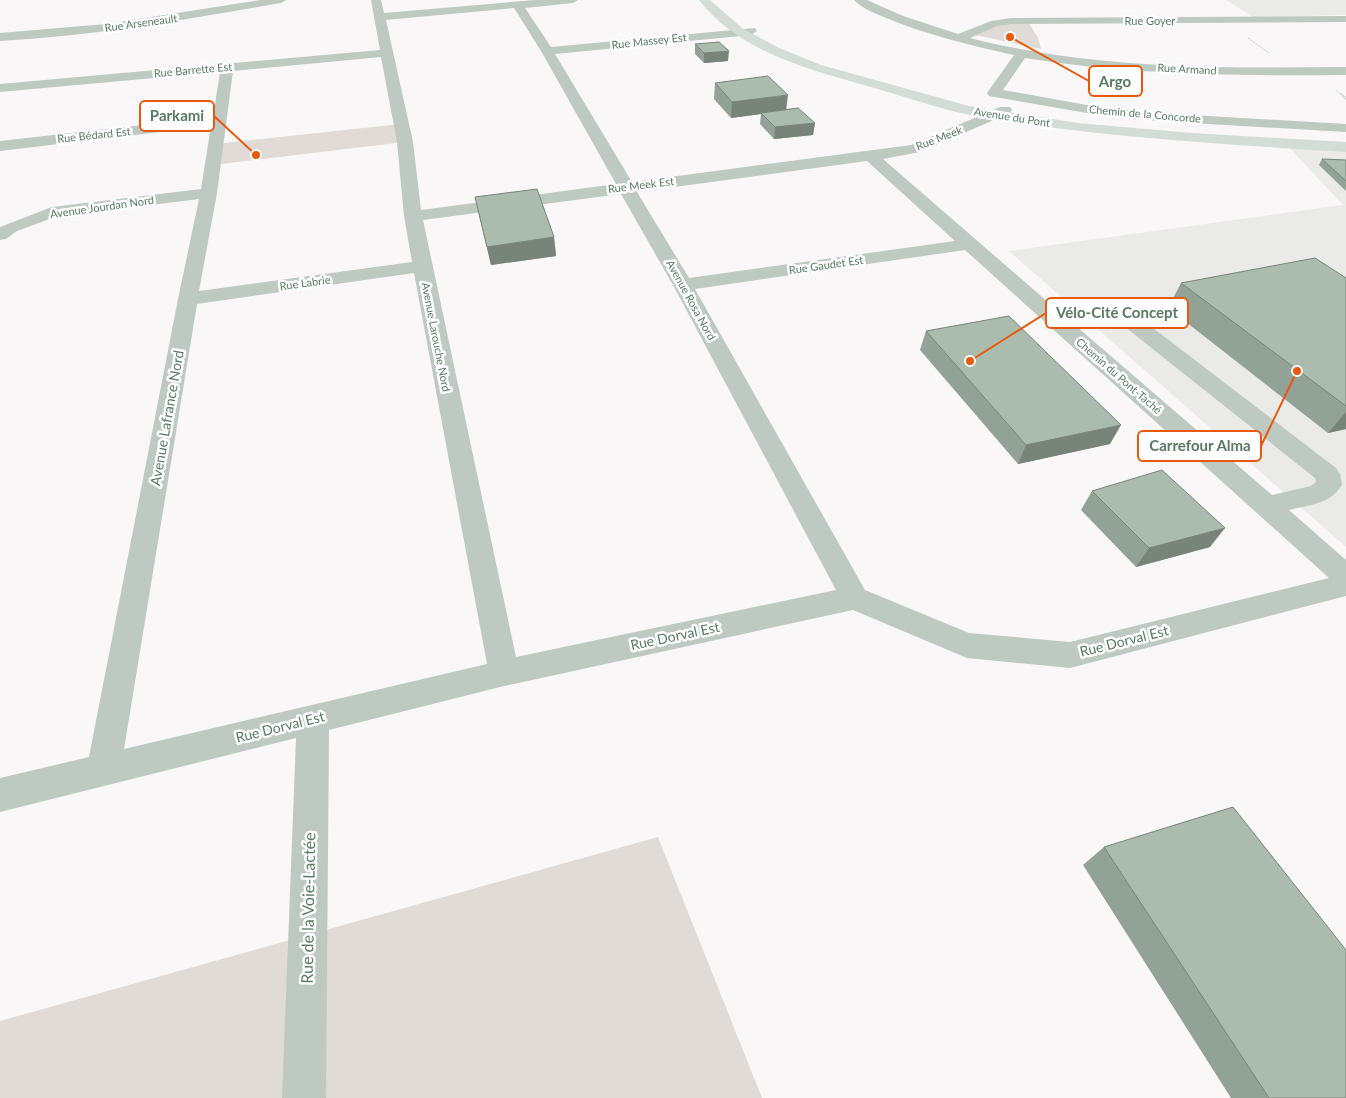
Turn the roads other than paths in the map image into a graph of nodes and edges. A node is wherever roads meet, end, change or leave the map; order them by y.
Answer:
1 (281, 0) edge
2 (574, 0) edge
3 (704, 0) edge
4 (718, 0) edge
5 (859, 0) edge
6 (241, 3) edge
7 (518, 6) junction
8 (378, 8) edge
9 (1346, 19) edge
10 (745, 31) junction
11 (0, 37) edge
12 (957, 39) junction
13 (386, 52) junction
14 (547, 52) junction
15 (1022, 53) junction
16 (227, 67) junction
17 (1346, 71) edge
18 (0, 88) edge
19 (999, 112) junction
20 (218, 121) junction
21 (1346, 128) edge
22 (1346, 140) edge
23 (0, 146) edge
24 (1346, 147) edge
25 (870, 156) junction
26 (626, 187) junction
27 (209, 193) junction
28 (413, 216) junction
29 (0, 235) edge
30 (970, 244) junction
31 (422, 266) junction
32 (683, 285) junction
33 (1226, 293) edge
34 (188, 299) junction
35 (1119, 312) junction
36 (1059, 323) junction
37 (1267, 506) junction
38 (1346, 576) edge
39 (1346, 585) edge
40 (855, 598) junction
41 (504, 673) junction
42 (313, 719) junction
43 (104, 769) junction
44 (0, 795) edge
45 (304, 1098) edge

1 - 6 street, Rue Arseneault
2 - 7 street
3 - 10 main road, Avenue du Pont
4 - 10 main road, Avenue du Pont
5 - 12 street, Rue Armand
6 - 11 street, Rue Arseneault
7 - 8 street
7 - 14 street, Avenue Rosa Nord
8 - 13 street, Avenue Larouche Nord
9 - 12 street, Rue Goyer
10 - 14 street, Rue Massey Est
10 - 19 main road, Avenue du Pont
12 - 15 street, Rue Armand
13 - 16 street, Rue Barrette Est
13 - 28 street, Avenue Larouche Nord
14 - 26 street, Avenue Rosa Nord
15 - 17 street, Rue Armand
15 - 21 street, Chemin de la Concorde
16 - 18 street, Rue Barrette Est
16 - 20 street, Avenue Lafrance Nord
19 - 22 main road, Avenue du Pont
19 - 24 main road, Avenue du Pont
19 - 25 street, Rue Meek
20 - 23 street, Rue Bédard Est
20 - 27 street, Avenue Lafrance Nord
25 - 26 street, Rue Meek Est
25 - 30 street, Chemin du Pont-Taché
26 - 28 street, Rue Meek Est
26 - 32 street, Avenue Rosa Nord
27 - 29 street, Avenue Jourdan Nord
27 - 34 street, Avenue Lafrance Nord
28 - 31 street, Avenue Larouche Nord
30 - 32 street, Rue Gaudet Est
30 - 36 street, Chemin du Pont-Taché
31 - 34 street, Rue Labrie
31 - 41 street, Avenue Larouche Nord
32 - 40 street, Avenue Rosa Nord
33 - 35 street
34 - 43 street, Avenue Lafrance Nord
35 - 36 street
35 - 37 street
36 - 37 street, Chemin du Pont-Taché
37 - 38 street, Chemin du Pont-Taché
39 - 40 street, Rue Dorval Est
40 - 41 street, Rue Dorval Est
41 - 42 street, Rue Dorval Est
42 - 43 street, Rue Dorval Est
42 - 45 street, Rue de la Voie-Lactée
43 - 44 street, Rue Dorval Est

